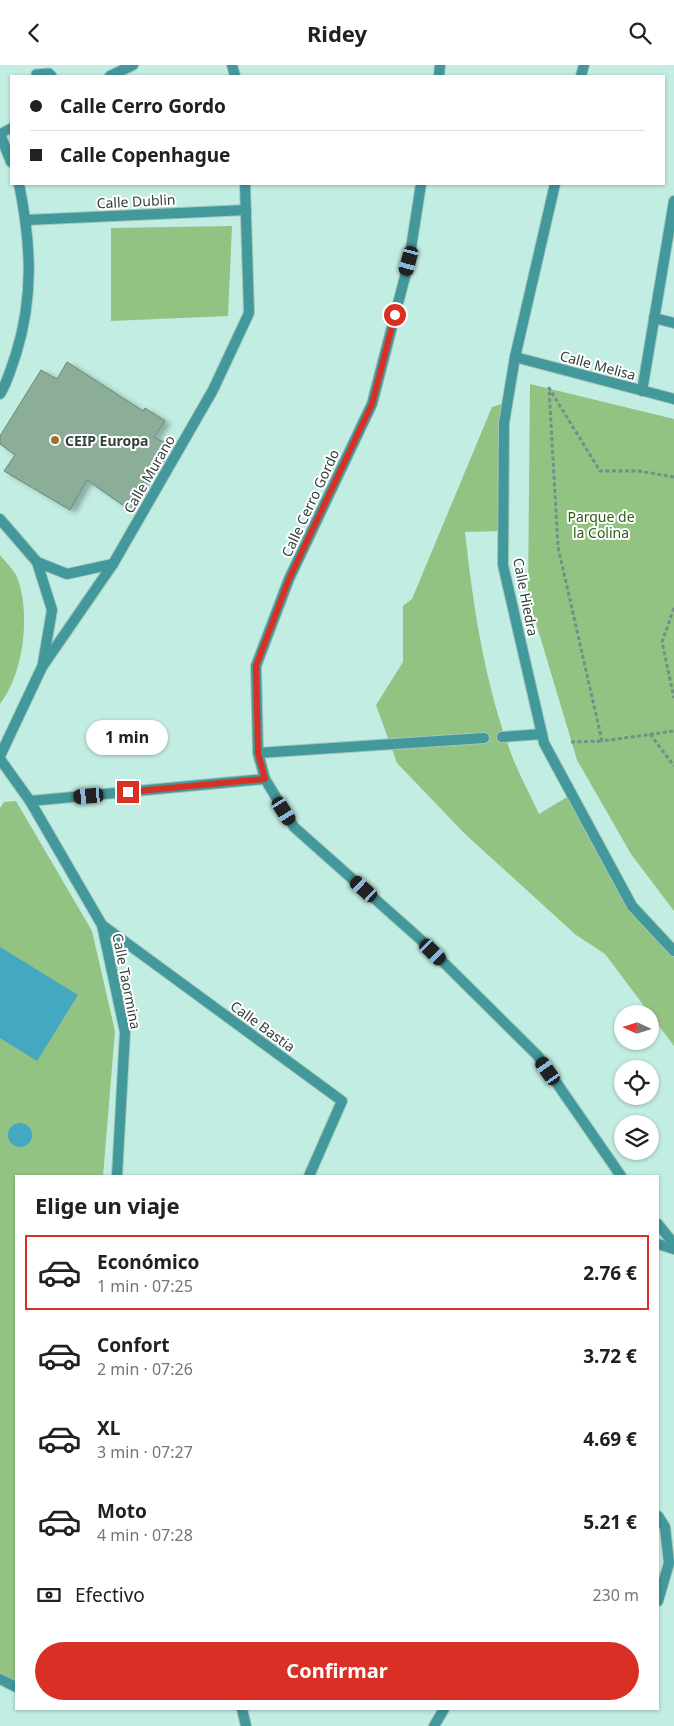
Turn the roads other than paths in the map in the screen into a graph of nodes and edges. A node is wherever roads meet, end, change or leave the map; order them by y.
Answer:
1 (133, 65) edge
2 (36, 74) dead end
3 (51, 75) edge
4 (112, 75) edge
5 (0, 134) edge
6 (10, 159) edge
7 (19, 185) edge
8 (244, 185) edge
9 (421, 185) edge
10 (555, 185) edge
11 (674, 201) edge
12 (246, 210) junction
13 (26, 220) junction
14 (654, 318) junction
15 (674, 323) edge
16 (515, 357) junction
17 (3, 381) edge
18 (642, 391) junction
19 (0, 393) edge
20 (674, 399) edge
21 (0, 519) edge
22 (37, 562) junction
23 (113, 564) junction
24 (42, 667) junction
25 (542, 734) junction
26 (502, 737) dead end
27 (484, 738) dead end
28 (258, 753) junction
29 (0, 758) edge
30 (265, 779) junction
31 (30, 801) junction
32 (102, 925) junction
33 (674, 951) edge
34 (117, 1175) edge
35 (309, 1175) edge
36 (620, 1175) edge
37 (659, 1225) edge
38 (674, 1244) edge
39 (659, 1245) edge
40 (674, 1249) edge
41 (659, 1518) edge
42 (659, 1598) edge
43 (0, 1679) edge
44 (15, 1686) edge
45 (242, 1710) edge
46 (443, 1710) edge
47 (246, 1726) edge
48 (434, 1726) edge

1 - 4 street
2 - 3 lane
5 - 6 street
7 - 13 street
8 - 12 street, Calle Murano
9 - 28 street, Calle Cerro Gordo
10 - 16 street, Calle Hiedra
11 - 14 street
12 - 13 street, Calle Dublin
12 - 23 street, Calle Murano
13 - 17 street
14 - 15 street
14 - 18 street
16 - 18 street, Calle Melisa
16 - 25 street, Calle Hiedra
17 - 19 street
18 - 20 street, Calle Melisa
21 - 22 street
22 - 23 street
22 - 24 street
23 - 24 street, Calle Murano
24 - 29 street, Calle Murano
25 - 26 street
25 - 33 street, Calle Hiedra
27 - 28 street
28 - 30 street, Calle Cerro Gordo
29 - 31 street, Calle Taormina
30 - 31 street
30 - 36 street, Calle Cerro Gordo
31 - 32 street, Calle Taormina
32 - 34 street, Calle Taormina
32 - 35 street, Calle Bastia
37 - 38 street
39 - 40 street
41 - 42 street
43 - 44 street
45 - 47 street
46 - 48 street

